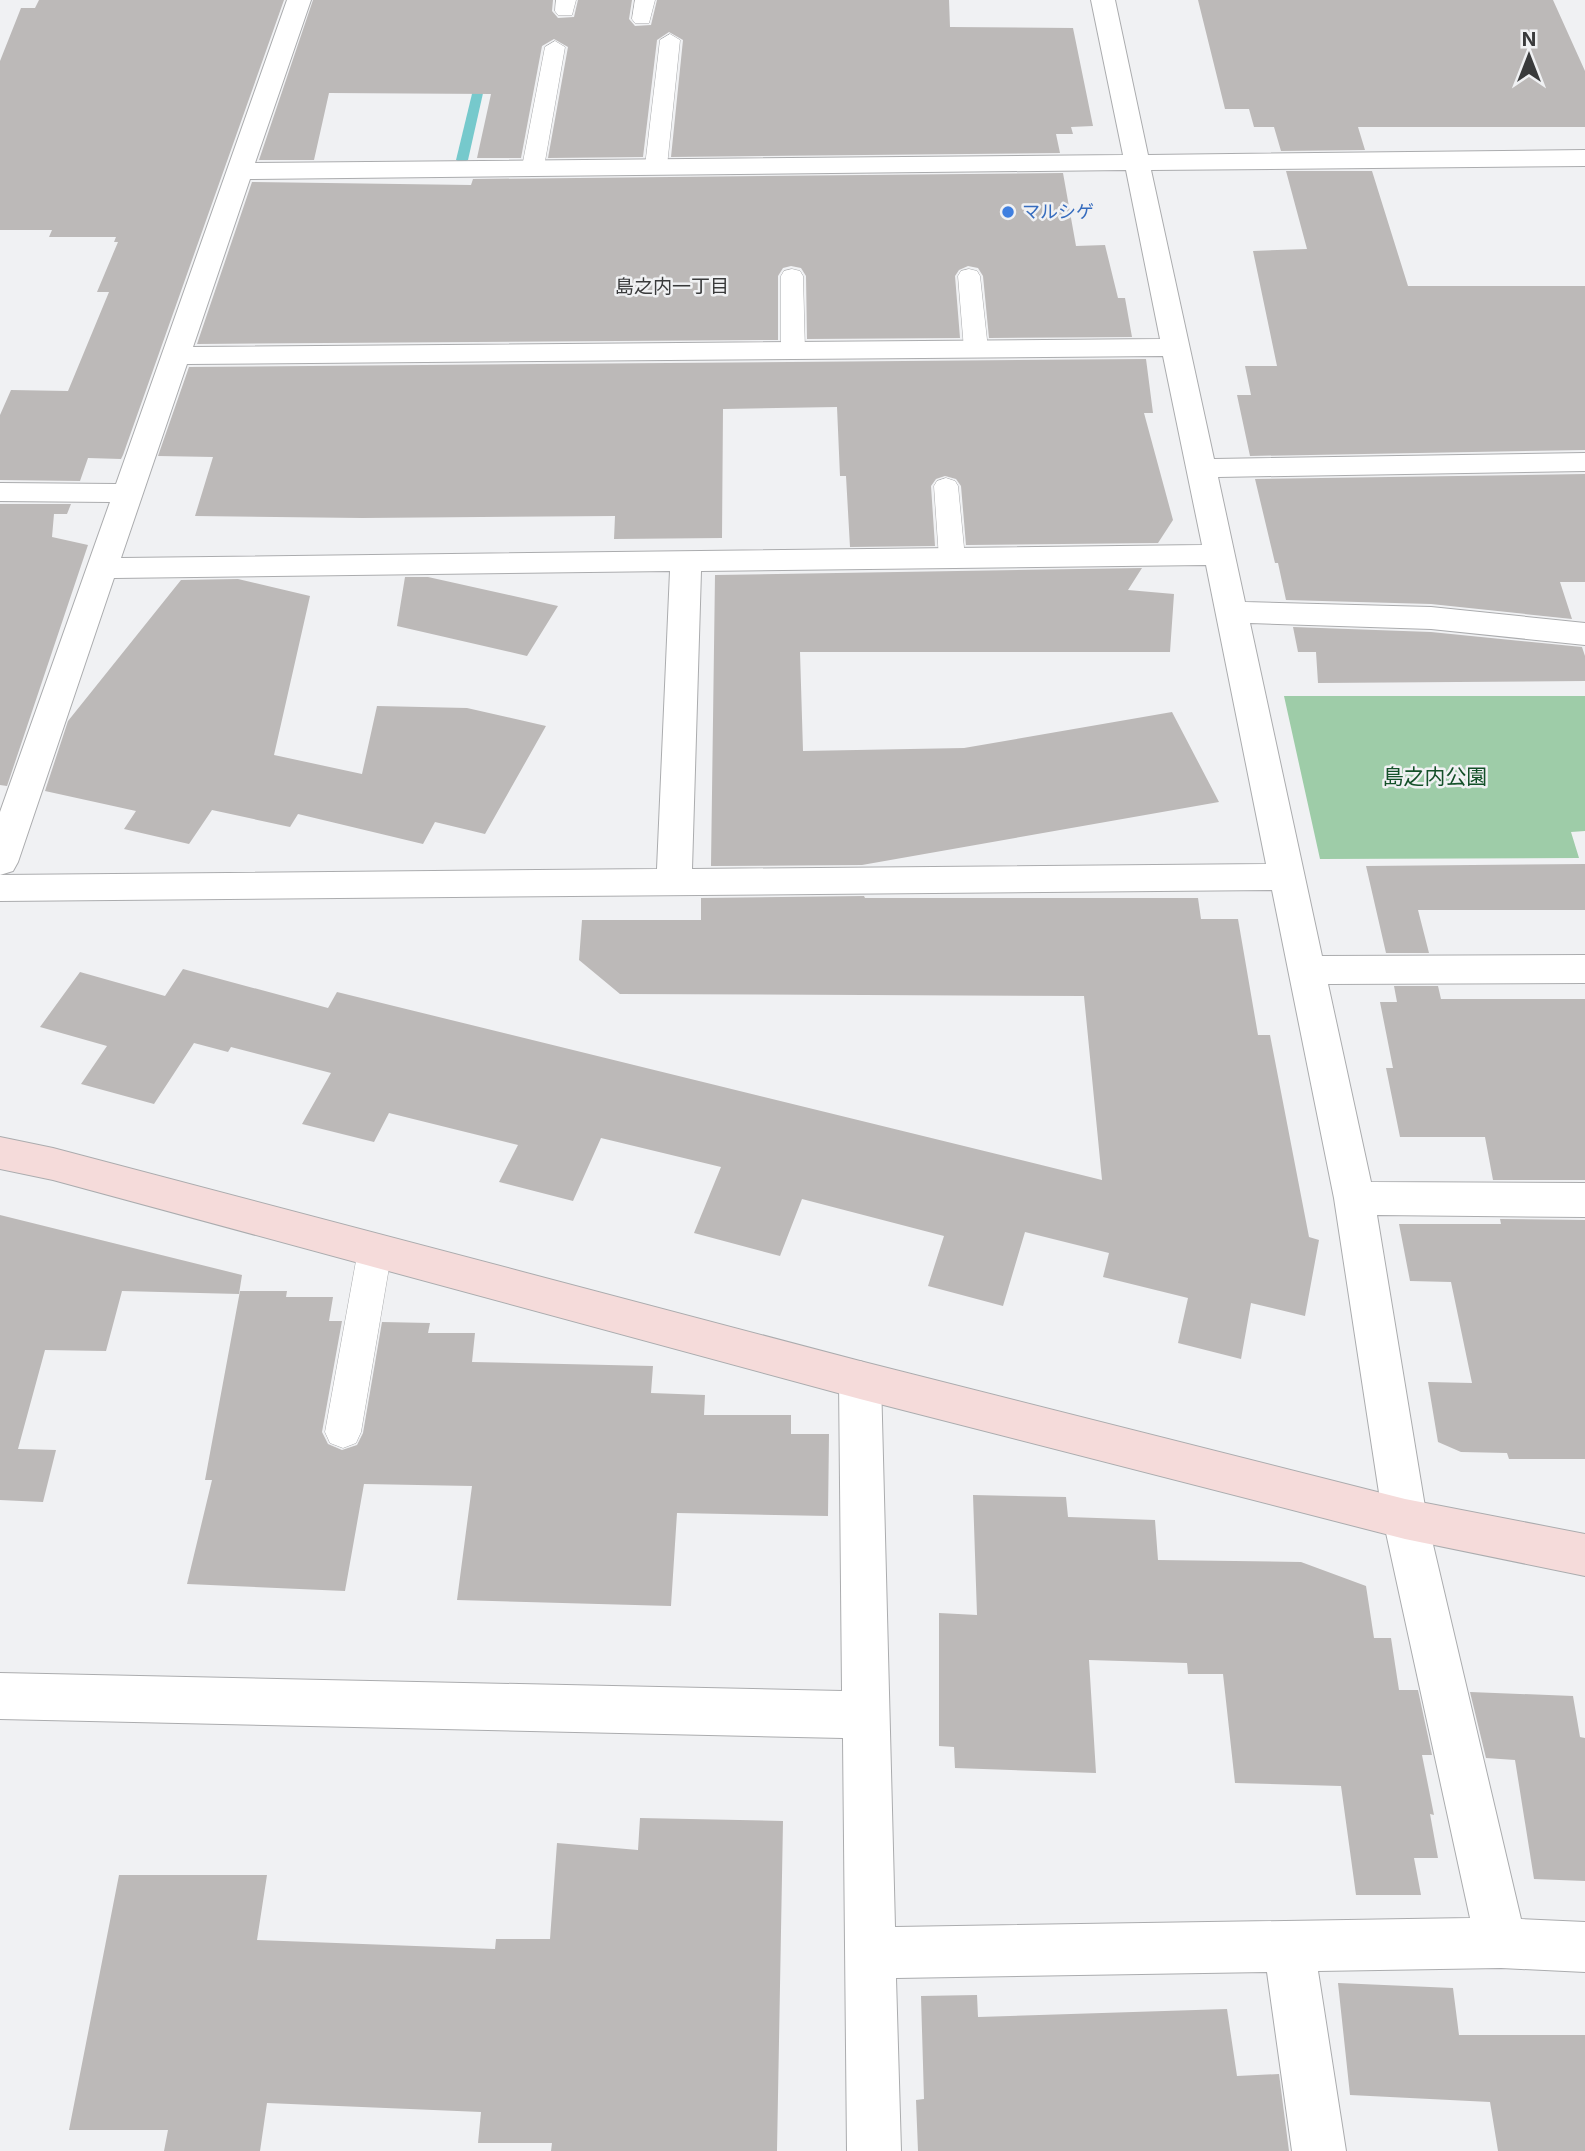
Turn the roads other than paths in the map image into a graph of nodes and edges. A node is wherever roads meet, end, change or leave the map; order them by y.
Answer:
1 (299, 0) edge
2 (1103, 0) edge
3 (670, 40) dead end
4 (555, 47) dead end
5 (1585, 158) edge
6 (1139, 160) junction
7 (656, 166) junction
8 (533, 167) junction
9 (239, 171) junction
10 (792, 276) dead end
11 (969, 276) dead end
12 (1177, 347) junction
13 (976, 349) junction
14 (793, 351) junction
15 (174, 356) junction
16 (1585, 462) edge
17 (1202, 468) junction
18 (946, 486) dead end
19 (0, 492) edge
20 (126, 493) junction
21 (1220, 555) junction
22 (952, 558) junction
23 (686, 561) junction
24 (102, 568) junction
25 (1231, 612) junction
26 (1585, 634) edge
27 (0, 862) edge
28 (1287, 877) junction
29 (674, 882) junction
30 (0, 888) edge
31 (1585, 969) edge
32 (1306, 970) junction
33 (0, 1153) edge
34 (1354, 1198) junction
35 (1585, 1200) edge
36 (375, 1250) junction
37 (860, 1380) junction
38 (343, 1432) dead end
39 (1405, 1519) junction
40 (1585, 1555) edge
41 (0, 1696) edge
42 (866, 1716) junction
43 (1501, 1943) junction
44 (1289, 1945) junction
45 (1585, 1947) edge
46 (870, 1953) junction
47 (874, 2151) edge
48 (1319, 2151) edge

1 - 9 street
2 - 6 street
3 - 7 lane
4 - 8 lane
5 - 6 street
6 - 7 street
6 - 12 street
7 - 8 street
8 - 9 street
9 - 15 street
10 - 14 lane
11 - 13 lane
12 - 13 street
12 - 17 street
13 - 14 street
14 - 15 street
15 - 20 street
16 - 17 street
17 - 21 street
18 - 22 lane
19 - 20 street
20 - 24 street
21 - 22 street
21 - 25 street
22 - 23 street
23 - 24 street
23 - 29 street
24 - 27 street
25 - 26 street
25 - 28 street
28 - 29 street
28 - 32 street
29 - 30 street
31 - 32 street
32 - 34 street
33 - 36 street
34 - 35 street
34 - 39 street
36 - 37 street
36 - 38 lane
37 - 39 street
37 - 42 street
39 - 40 street
39 - 43 street
41 - 42 street
42 - 46 street
43 - 44 street
43 - 45 street
44 - 46 street
44 - 48 street
46 - 47 street

